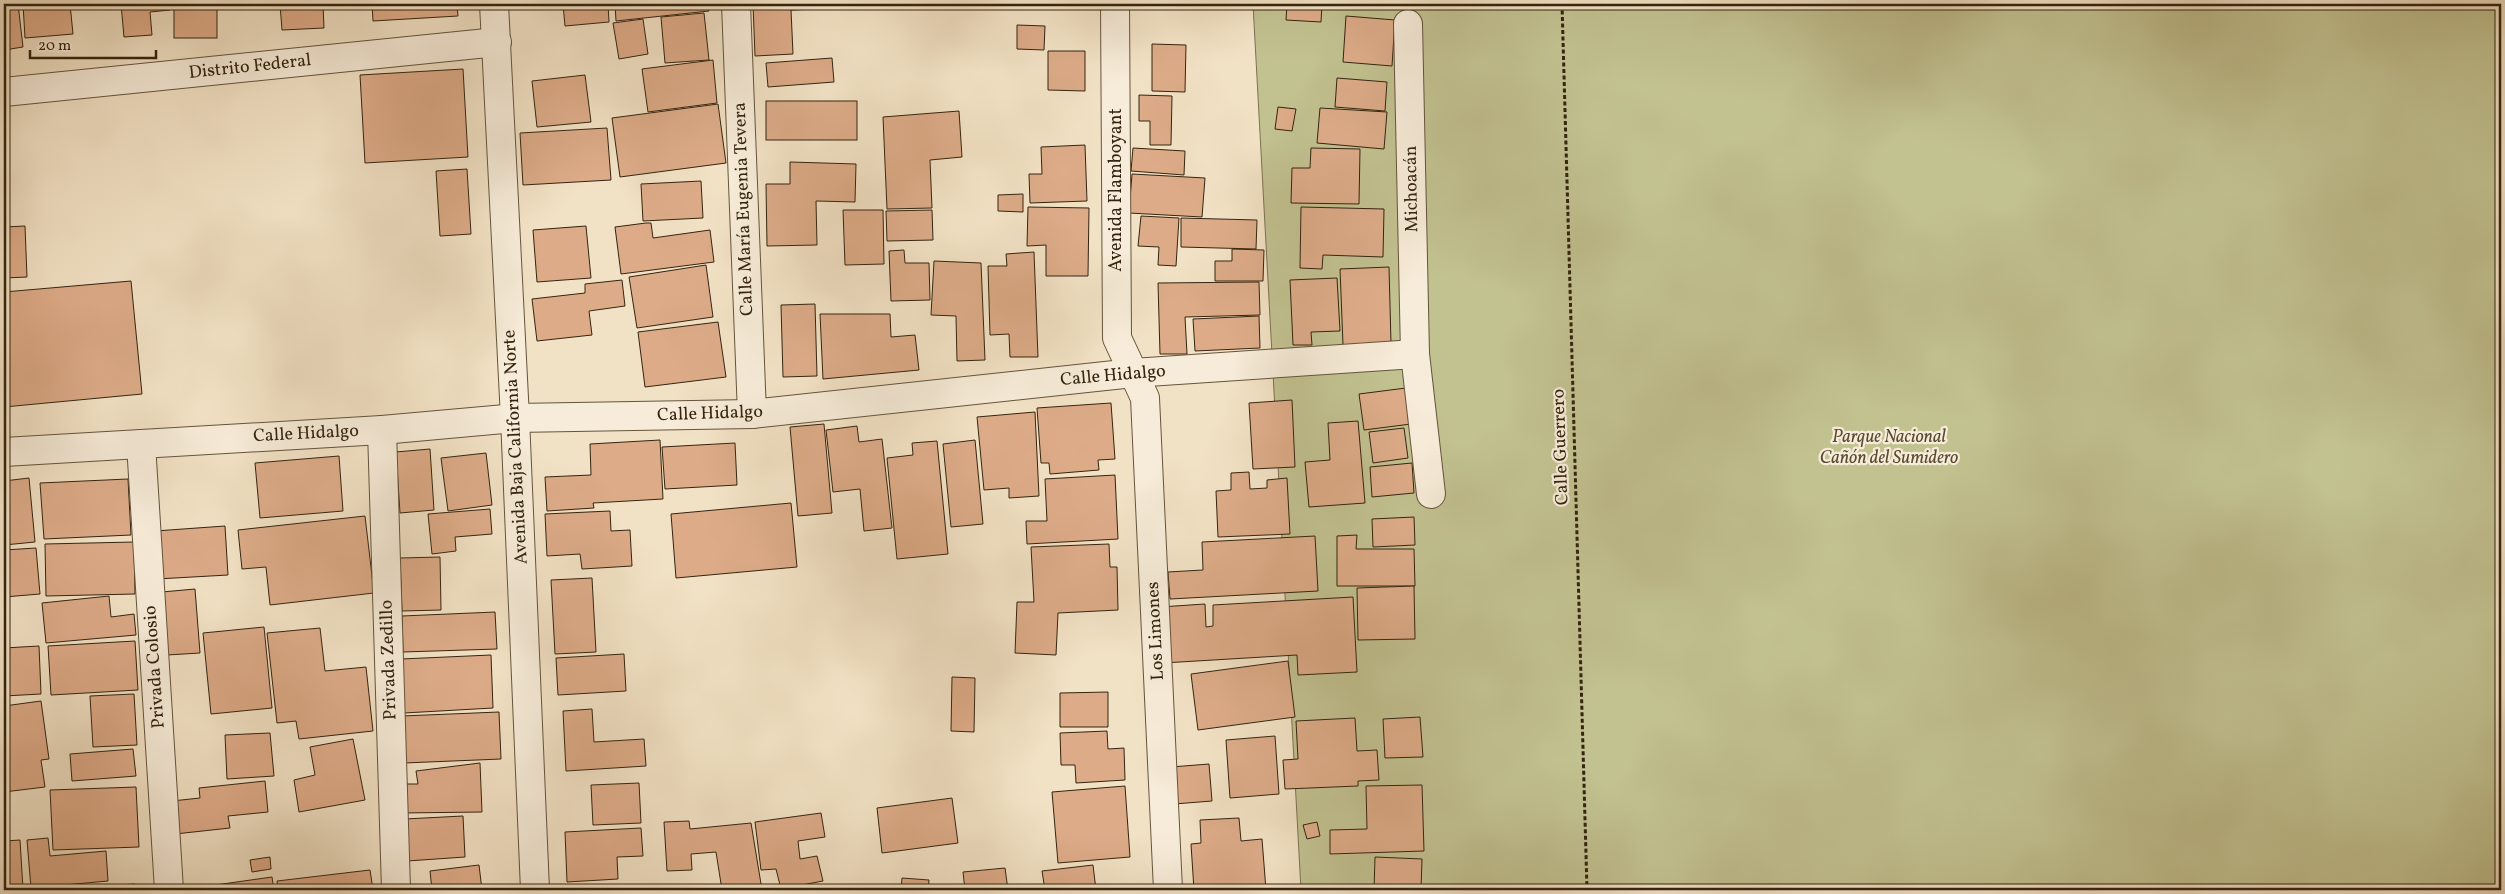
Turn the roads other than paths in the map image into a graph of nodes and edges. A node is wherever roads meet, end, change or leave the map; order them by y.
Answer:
1 (494, 4) edge
2 (736, 4) edge
3 (1115, 4) edge
4 (1408, 24) dead end
5 (496, 42) junction
6 (4, 92) edge
7 (1415, 354) junction
8 (1134, 373) junction
9 (752, 414) junction
10 (515, 418) junction
11 (382, 430) junction
12 (141, 444) junction
13 (4, 452) edge
14 (1431, 494) dead end
15 (169, 890) edge
16 (396, 890) edge
17 (535, 890) edge
18 (1168, 890) edge

1 - 5 street, Avenida Baja California Norte
2 - 9 street, Calle María Eugenia Tevera
3 - 8 street, Avenida Flamboyant
4 - 7 street, Michoacán
5 - 6 street, Distrito Federal
5 - 10 street, Avenida Baja California Norte
7 - 8 street, Calle Hidalgo
7 - 14 street, Michoacán
8 - 9 street, Calle Hidalgo
8 - 18 street, Los Limones
9 - 10 street, Calle Hidalgo
10 - 11 street, Calle Hidalgo
10 - 17 street, Avenida Baja California Norte
11 - 12 street, Calle Hidalgo
11 - 16 street, Privada Zedillo
12 - 13 street, Calle Hidalgo
12 - 15 street, Privada Colosio

